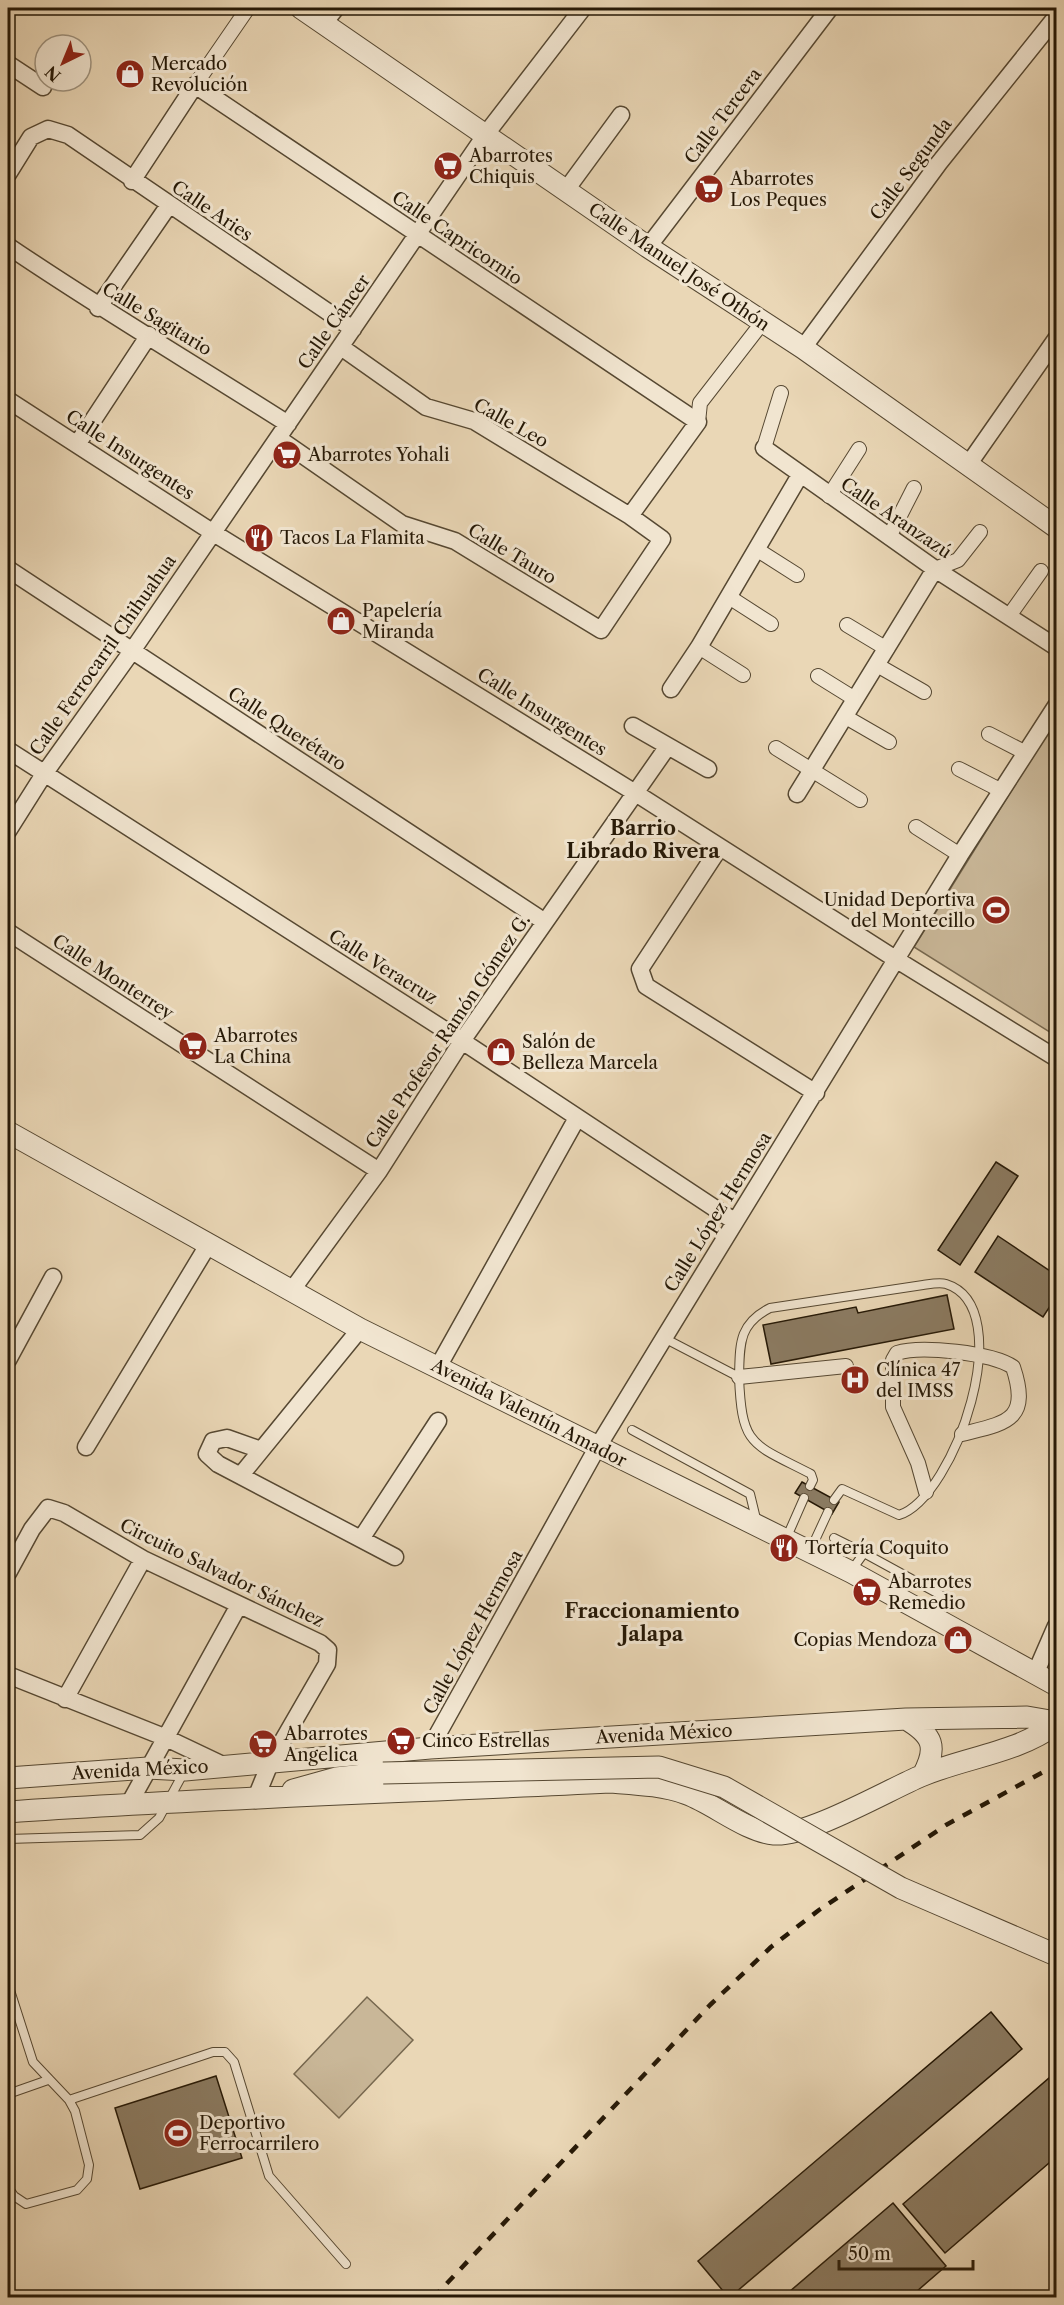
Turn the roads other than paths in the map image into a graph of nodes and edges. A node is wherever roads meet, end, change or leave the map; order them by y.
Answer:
1 (248, 8) edge
2 (301, 8) edge
3 (583, 8) edge
4 (830, 8) edge
5 (330, 15) edge
6 (1056, 17) edge
7 (8, 64) edge
8 (33, 80) edge
9 (195, 85) junction
10 (621, 115) dead end
11 (486, 134) junction
12 (8, 174) edge
13 (132, 181) junction
14 (566, 190) junction
15 (169, 205) junction
16 (418, 236) junction
17 (8, 246) edge
18 (648, 247) junction
19 (98, 308) junction
20 (762, 324) junction
21 (353, 329) junction
22 (149, 335) junction
23 (1056, 339) edge
24 (341, 347) junction
25 (802, 348) junction
26 (781, 393) dead end
27 (8, 400) edge
28 (698, 422) junction
29 (288, 424) junction
30 (278, 438) junction
31 (78, 443) junction
32 (764, 448) joint
33 (859, 449) dead end
34 (968, 465) junction
35 (800, 476) junction
36 (914, 488) dead end
37 (829, 496) junction
38 (630, 516) junction
39 (1056, 527) edge
40 (212, 532) junction
41 (980, 532) dead end
42 (889, 537) junction
43 (662, 539) joint
44 (756, 549) junction
45 (8, 568) edge
46 (935, 569) junction
47 (1041, 571) dead end
48 (797, 575) dead end
49 (729, 597) junction
50 (1009, 616) junction
51 (771, 624) dead end
52 (847, 625) dead end
53 (699, 647) junction
54 (1056, 647) edge
55 (887, 649) junction
56 (132, 651) junction
57 (878, 665) junction
58 (743, 675) dead end
59 (818, 676) dead end
60 (671, 689) dead end
61 (924, 692) dead end
62 (855, 699) junction
63 (1056, 706) edge
64 (844, 716) junction
65 (633, 726) dead end
66 (989, 734) dead end
67 (889, 742) dead end
68 (668, 746) junction
69 (776, 748) dead end
70 (8, 750) edge
71 (1026, 753) junction
72 (708, 769) dead end
73 (812, 769) junction
74 (959, 769) dead end
75 (44, 774) junction
76 (1002, 791) junction
77 (636, 794) junction
78 (797, 794) dead end
79 (860, 800) dead end
80 (916, 826) dead end
81 (8, 831) edge
82 (720, 847) junction
83 (960, 855) junction
84 (545, 922) junction
85 (8, 932) edge
86 (897, 960) junction
87 (462, 1041) junction
88 (1056, 1058) edge
89 (816, 1093) junction
90 (577, 1118) junction
91 (8, 1132) edge
92 (379, 1171) junction
93 (734, 1221) junction
94 (208, 1245) junction
95 (53, 1277) dead end
96 (292, 1290) junction
97 (360, 1329) junction
98 (663, 1338) junction
99 (13, 1339) edge
100 (978, 1357) junction
101 (8, 1360) edge
102 (846, 1366) dead end
103 (438, 1367) junction
104 (738, 1377) junction
105 (438, 1421) dead end
106 (632, 1430) dead end
107 (962, 1434) junction
108 (86, 1447) dead end
109 (597, 1448) junction
110 (261, 1450) junction
111 (241, 1475) junction
112 (810, 1486) dead end
113 (926, 1492) junction
114 (804, 1498) dead end
115 (834, 1500) dead end
116 (828, 1512) dead end
117 (758, 1527) junction
118 (834, 1538) dead end
119 (362, 1539) junction
120 (786, 1540) junction
121 (810, 1552) junction
122 (864, 1552) junction
123 (395, 1557) dead end
124 (143, 1558) junction
125 (851, 1572) junction
126 (8, 1573) edge
127 (948, 1599) dead end
128 (239, 1605) junction
129 (1056, 1626) edge
130 (1036, 1672) junction
131 (8, 1675) edge
132 (1056, 1685) edge
133 (65, 1699) junction
134 (906, 1719) junction
135 (1056, 1723) edge
136 (164, 1737) junction
137 (430, 1748) junction
138 (271, 1761) junction
139 (225, 1766) junction
140 (148, 1768) junction
141 (185, 1770) junction
142 (923, 1775) junction
143 (8, 1778) edge
144 (336, 1778) junction
145 (255, 1800) junction
146 (170, 1801) junction
147 (129, 1804) junction
148 (8, 1812) edge
149 (8, 1839) edge
150 (1056, 1955) edge
151 (8, 1984) edge
152 (48, 2080) junction
153 (8, 2094) edge
154 (69, 2100) junction
155 (8, 2187) edge
156 (346, 2264) dead end

1 - 9 street
2 - 5 street, Calle Manuel José Othón
3 - 11 street, Calle Cáncer
4 - 18 street, Calle Tercera
5 - 11 street, Calle Manuel José Othón
6 - 25 street, Calle Segunda
7 - 8 street
9 - 13 street
9 - 16 street, Calle Capricornio
10 - 14 street
11 - 14 street, Calle Manuel José Othón
11 - 16 street, Calle Cáncer
12 - 13 street, Calle Aries
13 - 15 street, Calle Aries
14 - 18 street, Calle Manuel José Othón
15 - 19 street
15 - 21 street, Calle Aries
16 - 21 street, Calle Cáncer
16 - 28 street, Calle Capricornio
17 - 19 street, Calle Sagitario
18 - 20 street, Calle Manuel José Othón
19 - 22 street, Calle Sagitario
20 - 25 street, Calle Manuel José Othón
20 - 28 street
21 - 24 street, Calle Cáncer
22 - 29 street, Calle Sagitario
22 - 31 street
23 - 34 street
24 - 29 street, Calle Cáncer
24 - 38 street, Calle Leo
25 - 34 street, Calle Manuel José Othón
26 - 32 street, Calle Aranzazú
27 - 31 street, Calle Insurgentes
28 - 38 street
29 - 30 street, Calle Cáncer
30 - 40 street, Calle Cáncer
30 - 43 street, Calle Tauro
31 - 40 street, Calle Insurgentes
32 - 35 street, Calle Aranzazú
33 - 37 street
34 - 39 street, Calle Manuel José Othón
35 - 37 street, Calle Aranzazú
35 - 44 street
36 - 42 street
37 - 42 street, Calle Aranzazú
38 - 43 street, Calle Leo
40 - 56 street, Calle Ferrocarril Chihuahua
40 - 77 street, Calle Insurgentes
41 - 46 street
42 - 46 street, Calle Aranzazú
44 - 48 street
44 - 49 street
45 - 56 street, Calle Querétaro
46 - 50 street, Calle Aranzazú
46 - 55 street
47 - 50 street
49 - 51 street
49 - 53 street
50 - 54 street, Calle Aranzazú
52 - 55 street
53 - 58 street
53 - 60 street
55 - 57 street
56 - 75 street, Calle Ferrocarril Chihuahua
56 - 84 street, Calle Querétaro
57 - 61 street
57 - 62 street
59 - 62 street
62 - 64 street
63 - 71 street, Calle López Hermosa
64 - 67 street
64 - 73 street
65 - 68 street
66 - 71 street
68 - 72 street
68 - 77 street, Calle Profesor Ramón Gómez G.
69 - 73 street
70 - 75 street, Calle Veracruz
71 - 76 street, Calle López Hermosa
73 - 78 street
73 - 79 street
74 - 76 street
75 - 81 street, Calle Ferrocarril Chihuahua
75 - 87 street, Calle Veracruz
76 - 83 street, Calle López Hermosa
77 - 82 street, Calle Insurgentes
77 - 84 street, Calle Profesor Ramón Gómez G.
80 - 83 street
82 - 86 street, Calle Insurgentes
82 - 89 street
83 - 86 street, Calle López Hermosa
84 - 87 street, Calle Profesor Ramón Gómez G.
85 - 92 street, Calle Monterrey
86 - 88 street, Calle Insurgentes
86 - 89 street, Calle López Hermosa
87 - 90 street, Calle Veracruz
87 - 92 street, Calle Profesor Ramón Gómez G.
89 - 93 street, Calle López Hermosa
90 - 93 street, Calle Veracruz
90 - 103 street
91 - 94 street, Avenida Valentín Amador
92 - 96 street, Calle Profesor Ramón Gómez G.
93 - 98 street, Calle López Hermosa
94 - 96 street, Avenida Valentín Amador
94 - 108 street
95 - 99 street
96 - 97 street, Avenida Valentín Amador
97 - 103 street, Avenida Valentín Amador
97 - 110 street
98 - 104 lane
98 - 109 street, Calle López Hermosa
99 - 101 street
100 - 104 lane
100 - 107 lane
100 - 107 street
100 - 113 street
102 - 104 street
103 - 109 street, Avenida Valentín Amador
104 - 112 lane
105 - 119 street
106 - 117 lane
107 - 113 lane
109 - 117 street, Avenida Valentín Amador
109 - 137 street, Calle López Hermosa
110 - 111 street
110 - 111 street
111 - 119 street
113 - 115 lane
114 - 120 lane
116 - 121 lane
117 - 120 street, Avenida Valentín Amador
118 - 122 lane
119 - 123 street
120 - 121 street, Avenida Valentín Amador
121 - 125 street, Avenida Valentín Amador
122 - 125 lane
122 - 127 lane
124 - 126 street, Circuito Salvador Sánchez
124 - 128 street, Circuito Salvador Sánchez
124 - 133 street
125 - 130 street, Avenida Valentín Amador
128 - 136 street
128 - 138 street, Circuito Salvador Sánchez
129 - 130 street
130 - 132 street, Avenida Valentín Amador
131 - 133 street
133 - 136 street
134 - 135 street, Avenida México
134 - 137 street, Avenida México
134 - 142 street
135 - 142 street, Avenida México
136 - 139 street
136 - 140 street
137 - 138 street, Avenida México
138 - 139 street, Avenida México
138 - 144 street, Avenida México
138 - 145 street, Circuito Salvador Sánchez
139 - 141 street, Avenida México
140 - 141 street, Avenida México
140 - 143 street, Avenida México
140 - 147 street
141 - 146 lane
142 - 145 street, Avenida México
144 - 145 street, Avenida México
144 - 150 street, Avenida México, bridge
145 - 146 street, Avenida México
146 - 147 street, Avenida México
146 - 149 lane
147 - 148 street, Avenida México
151 - 152 lane
152 - 153 lane
152 - 154 lane
154 - 155 lane
154 - 156 lane

